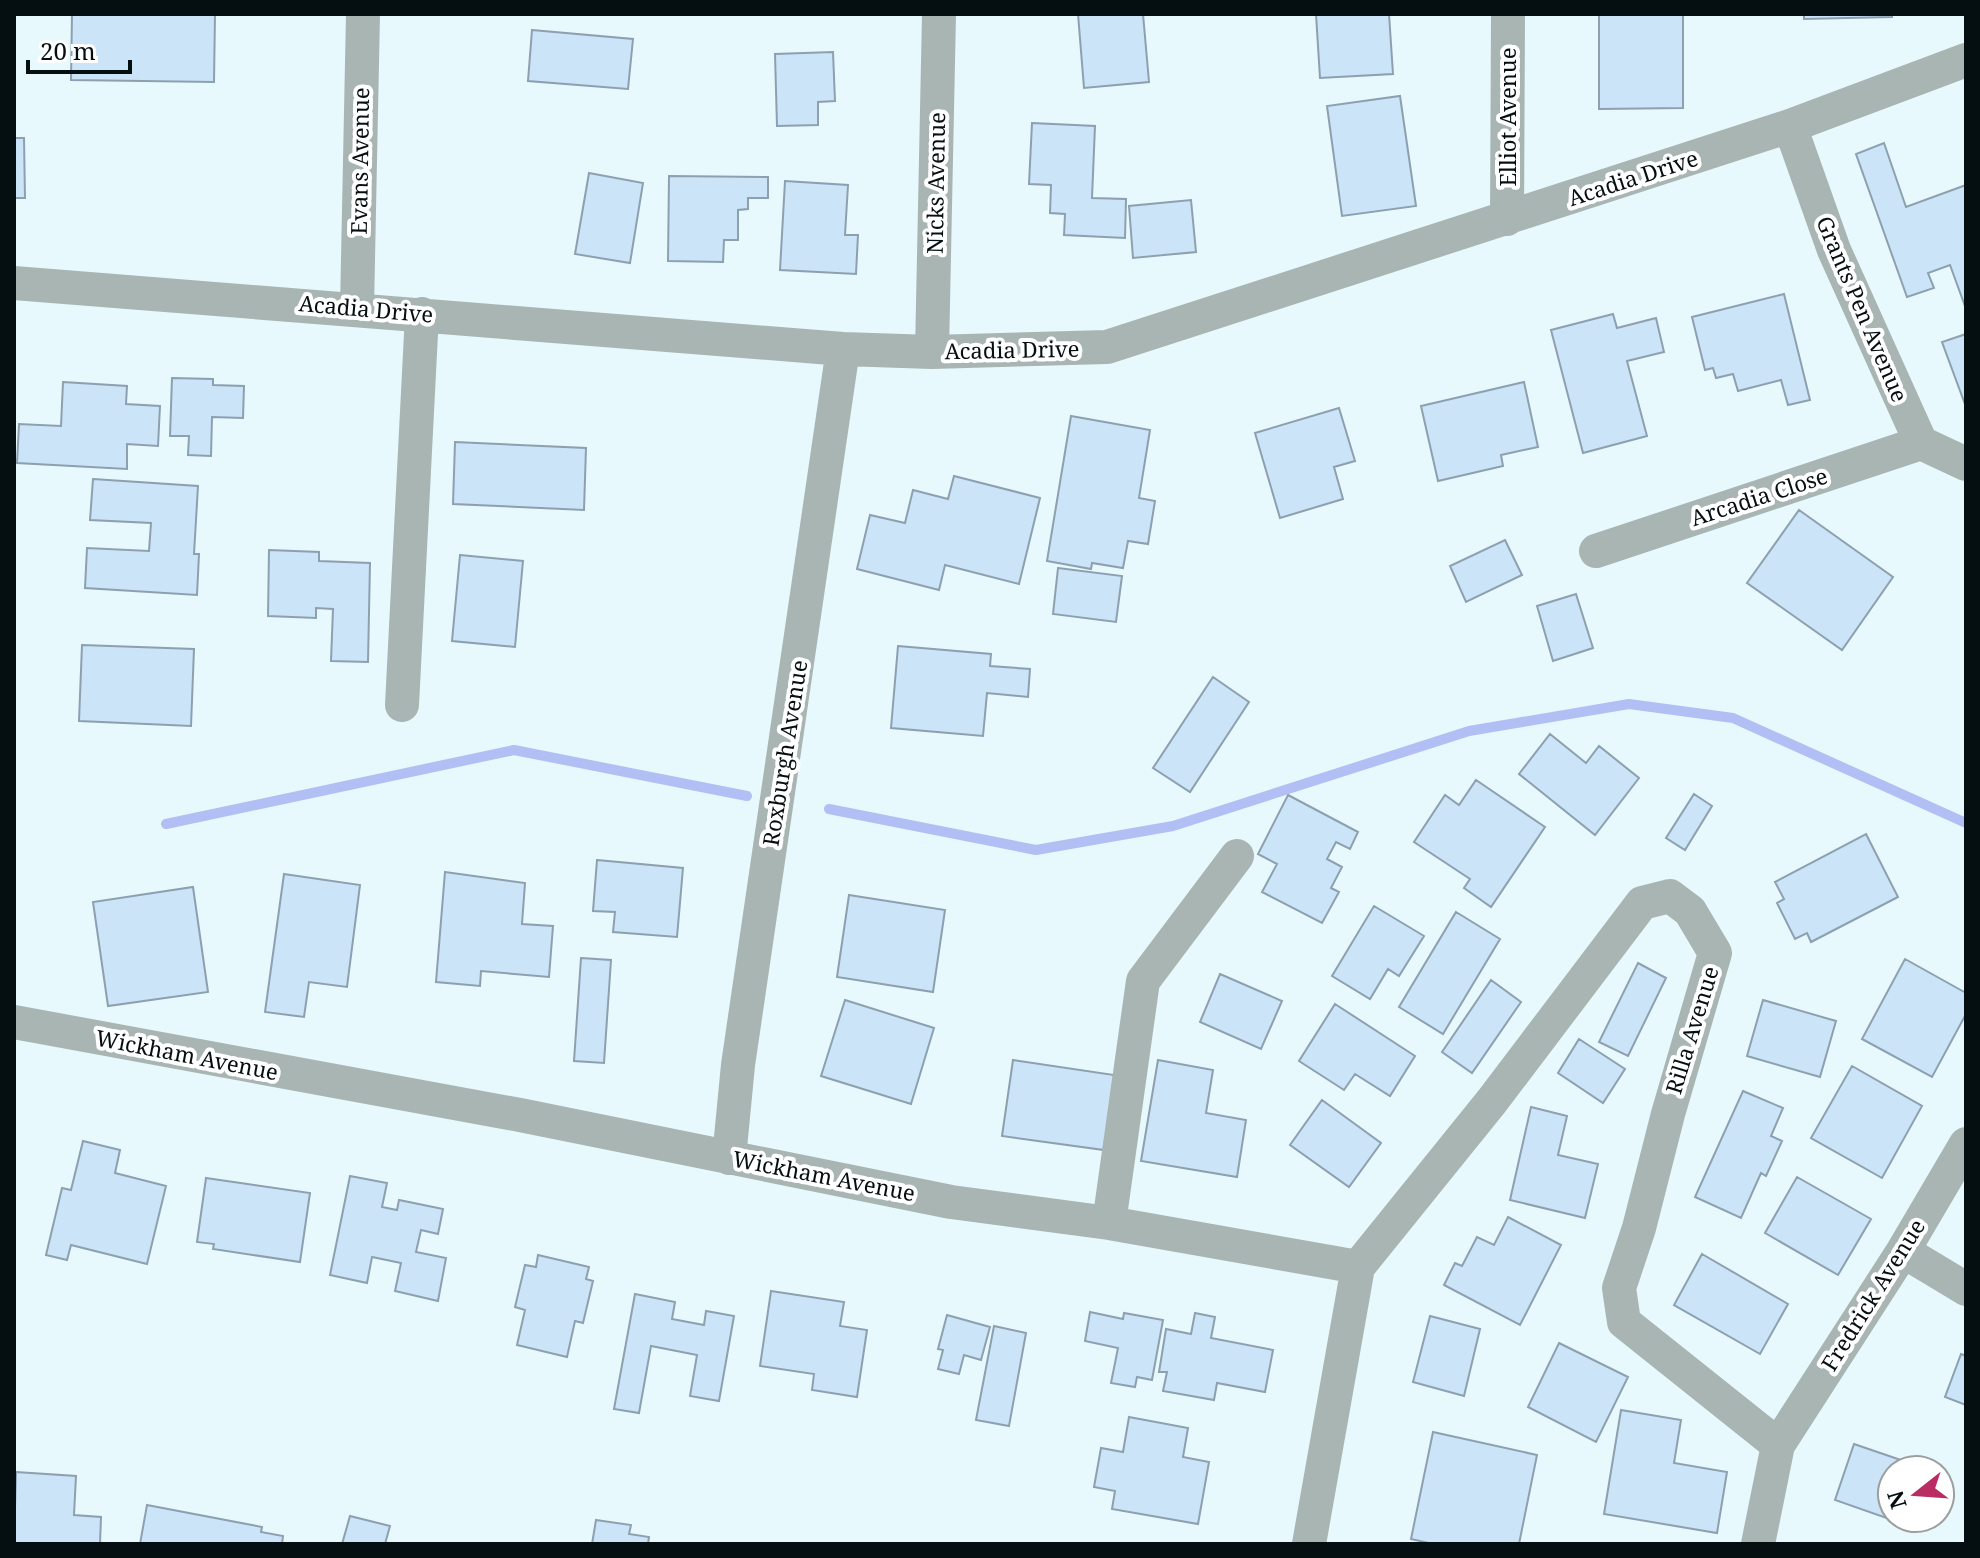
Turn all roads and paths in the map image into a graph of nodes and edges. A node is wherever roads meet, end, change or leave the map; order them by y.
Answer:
1 (363, 14) edge
2 (939, 14) edge
3 (1508, 14) edge
4 (1966, 60) edge
5 (1790, 126) junction
6 (1507, 219) junction
7 (14, 283) edge
8 (357, 308) junction
9 (422, 314) junction
10 (843, 349) junction
11 (932, 352) junction
12 (1921, 443) junction
13 (1966, 464) edge
14 (1596, 551) dead end
15 (402, 705) dead end
16 (1237, 856) dead end
17 (14, 1022) edge
18 (1966, 1144) edge
19 (729, 1158) junction
20 (1109, 1223) junction
21 (1903, 1251) junction
22 (1358, 1267) junction
23 (1966, 1289) edge
24 (1778, 1445) junction
25 (1309, 1544) edge
26 (1758, 1544) edge

1 - 8 street, Evans Avenue
2 - 11 street, Nicks Avenue
3 - 6 street, Elliot Avenue
4 - 5 street, Acadia Drive
5 - 6 street, Acadia Drive
5 - 12 street, Grants Pen Avenue
6 - 11 street, Acadia Drive
7 - 8 street, Acadia Drive
8 - 9 street, Acadia Drive
9 - 10 street, Acadia Drive
9 - 15 street
10 - 11 street, Acadia Drive
10 - 19 street, Roxburgh Avenue
12 - 13 street
12 - 14 street, Arcadia Close
16 - 20 street
17 - 19 street, Wickham Avenue
18 - 21 street, Fredrick Avenue
19 - 20 street, Wickham Avenue
20 - 22 street, Wickham Avenue
21 - 23 street
21 - 24 street, Fredrick Avenue
22 - 24 street, Rilla Avenue
22 - 25 street
24 - 26 street

